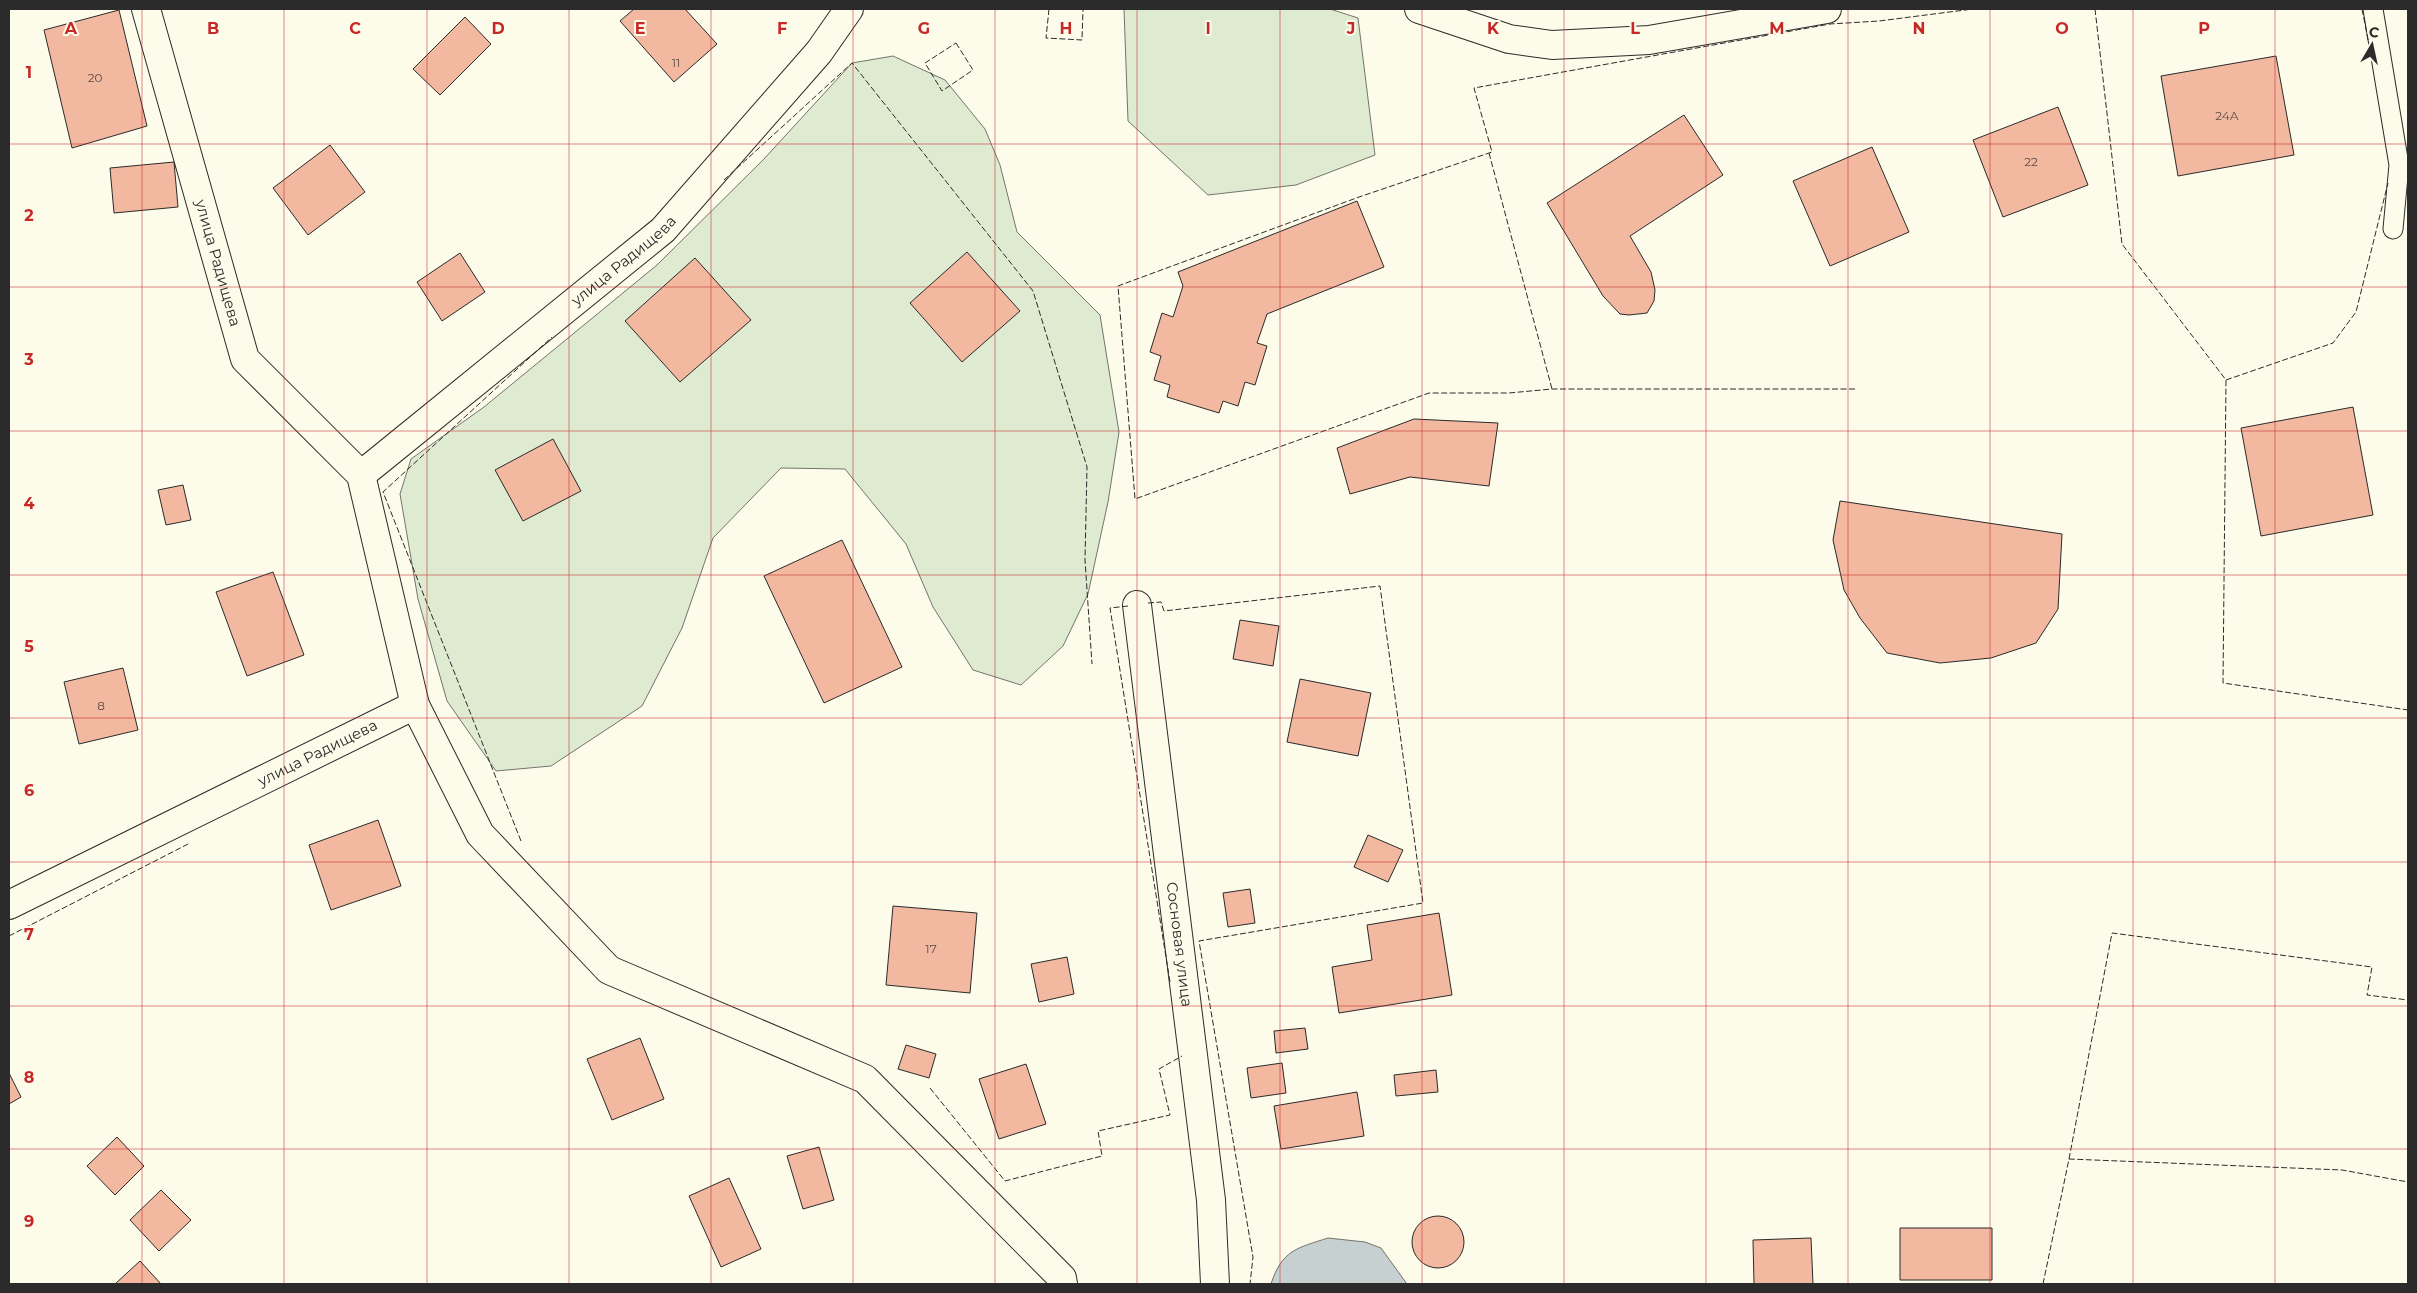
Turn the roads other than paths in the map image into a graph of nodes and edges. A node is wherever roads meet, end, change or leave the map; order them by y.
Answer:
1 (146, 9) edge
2 (849, 9) edge
3 (1419, 9) edge
4 (1827, 9) edge
5 (2373, 9) edge
6 (2393, 229) dead end
7 (361, 475) junction
8 (1137, 605) dead end
9 (415, 705) junction
10 (9, 905) edge
11 (1063, 1284) edge
12 (1215, 1284) edge

1 - 7 street, улица Радищева
2 - 7 street, улица Радищева
3 - 4 street
5 - 6 lane
7 - 9 street
8 - 12 street, Сосновая улица
9 - 10 street, улица Радищева
9 - 11 street

